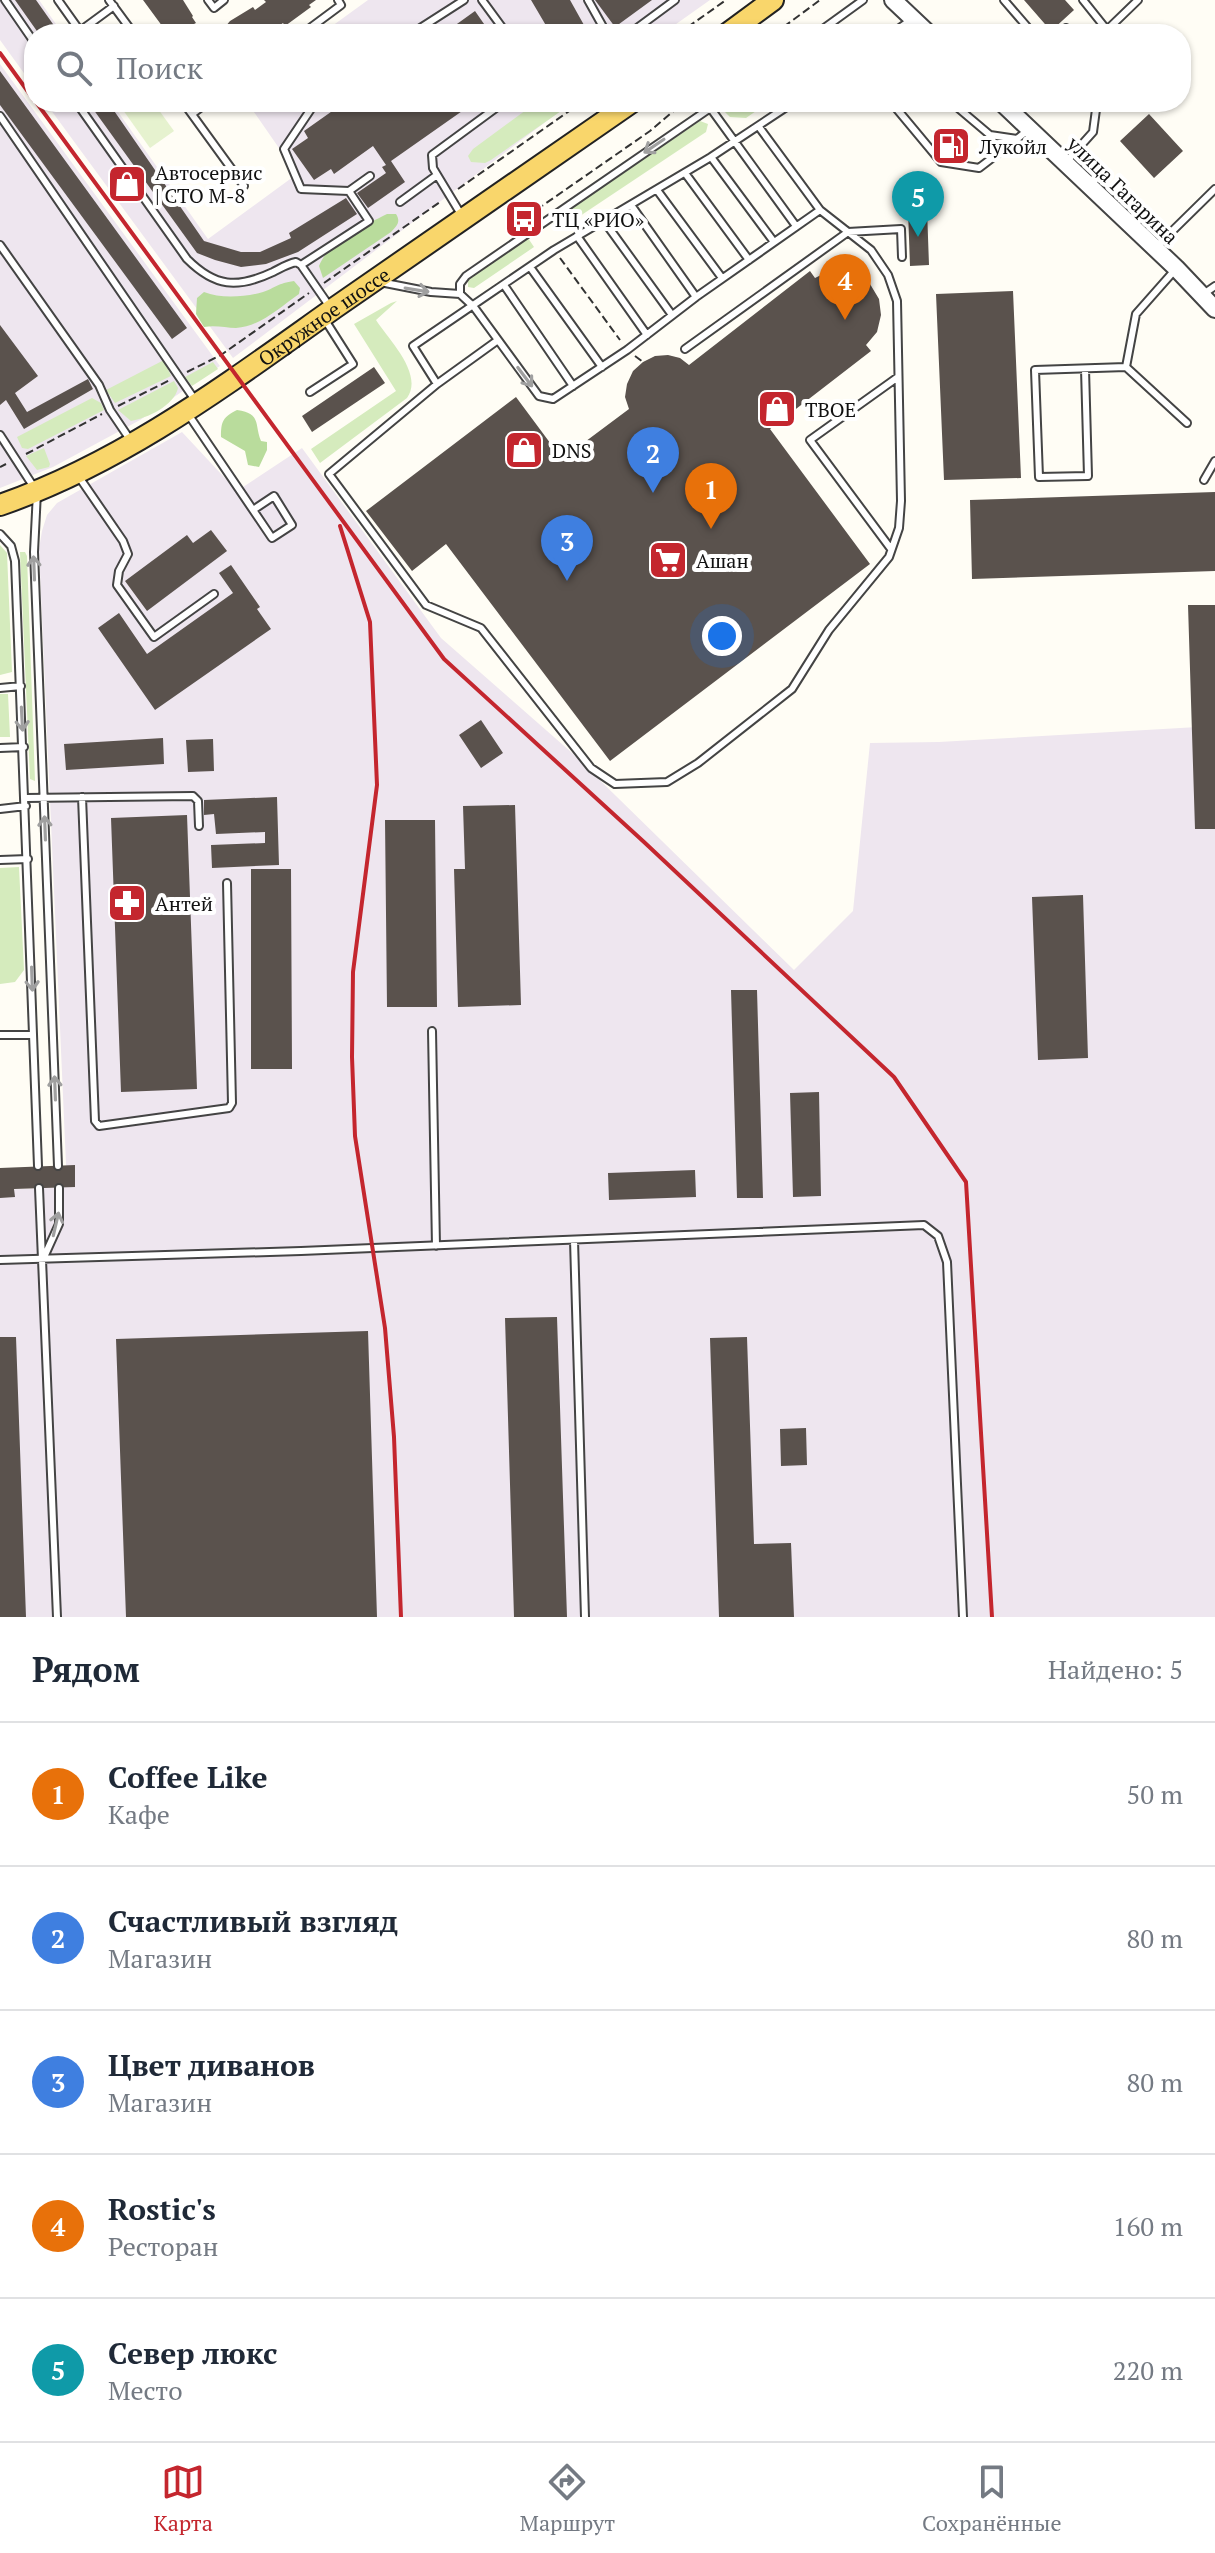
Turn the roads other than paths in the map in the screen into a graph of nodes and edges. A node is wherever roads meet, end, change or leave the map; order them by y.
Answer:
1 (5, 0) edge
2 (58, 0) edge
3 (208, 0) edge
4 (224, 0) edge
5 (338, 0) edge
6 (464, 0) edge
7 (482, 0) edge
8 (588, 0) edge
9 (675, 0) edge
10 (773, 0) edge
11 (863, 0) edge
12 (893, 0) edge
13 (1004, 0) edge
14 (1083, 0) edge
15 (1138, 0) edge
16 (111, 3) edge
17 (912, 19) junction
18 (75, 24) edge
19 (88, 24) edge
20 (127, 24) edge
21 (315, 24) edge
22 (427, 24) edge
23 (500, 24) edge
24 (601, 24) edge
25 (643, 24) edge
26 (741, 24) edge
27 (830, 24) edge
28 (905, 24) edge
29 (918, 24) edge
30 (1025, 24) edge
31 (1101, 24) edge
32 (1115, 24) edge
33 (24, 28) edge
34 (83, 112) edge
35 (195, 112) edge
36 (309, 112) edge
37 (490, 112) edge
38 (618, 112) edge
39 (698, 112) edge
40 (713, 112) edge
41 (780, 112) edge
42 (899, 112) edge
43 (963, 112) edge
44 (1008, 112) edge
45 (1096, 112) edge
46 (192, 114) joint
47 (0, 116) edge
48 (759, 127) junction
49 (1024, 134) junction
50 (735, 142) junction
51 (711, 157) junction
52 (1066, 162) junction
53 (685, 173) junction
54 (437, 175) junction
55 (370, 176) dead end
56 (244, 186) dead end
57 (1215, 189) edge
58 (657, 190) junction
59 (349, 191) junction
60 (400, 202) dead end
61 (631, 205) junction
62 (820, 210) junction
63 (464, 219) junction
64 (604, 221) junction
65 (796, 226) junction
66 (848, 232) junction
67 (577, 236) junction
68 (774, 242) junction
69 (0, 245) edge
70 (1155, 248) junction
71 (902, 257) dead end
72 (749, 260) junction
73 (301, 265) junction
74 (530, 267) junction
75 (1176, 268) junction
76 (722, 278) junction
77 (374, 281) junction
78 (504, 285) junction
79 (1208, 290) edge
80 (460, 294) junction
81 (696, 297) junction
82 (474, 307) junction
83 (1215, 309) edge
84 (328, 313) junction
85 (672, 315) junction
86 (647, 335) junction
87 (498, 340) junction
88 (685, 349) dead end
89 (602, 367) junction
90 (1126, 367) junction
91 (1085, 369) junction
92 (898, 377) junction
93 (437, 384) junction
94 (573, 386) junction
95 (310, 392) dead end
96 (191, 407) junction
97 (1187, 423) dead end
98 (0, 435) edge
99 (133, 444) junction
100 (1215, 461) edge
101 (77, 474) junction
102 (1204, 480) dead end
103 (37, 492) junction
104 (0, 505) edge
105 (253, 510) junction
106 (0, 534) edge
107 (892, 549) junction
108 (214, 594) dead end
109 (21, 686) junction
110 (0, 688) edge
111 (24, 747) junction
112 (0, 748) edge
113 (44, 797) junction
114 (82, 797) junction
115 (26, 798) junction
116 (26, 806) junction
117 (0, 809) edge
118 (199, 826) dead end
119 (28, 859) junction
120 (0, 860) edge
121 (227, 883) dead end
122 (432, 1031) dead end
123 (0, 1035) edge
124 (33, 1035) junction
125 (38, 1166) dead end
126 (58, 1166) dead end
127 (39, 1188) dead end
128 (59, 1188) dead end
129 (574, 1240) junction
130 (436, 1246) junction
131 (43, 1259) junction
132 (0, 1260) edge
133 (57, 1617) edge
134 (585, 1617) edge
135 (963, 1617) edge

1 - 33 lane
2 - 18 lane
3 - 4 lane
5 - 21 lane
6 - 22 lane
7 - 23 lane
8 - 24 lane
9 - 25 lane
10 - 26 main road
11 - 27 lane
12 - 17 street
13 - 30 lane
14 - 31 lane
15 - 32 lane
16 - 19 lane
16 - 20 lane
17 - 28 lane
17 - 29 street
34 - 73 lane
35 - 46 lane
36 - 59 lane
37 - 54 lane
38 - 63 main road, Окружное шоссе
39 -> 80 lane
40 - 50 lane
41 - 48 lane
42 - 49 lane
43 - 49 lane
44 - 49 street, улица Гагарина
45 - 52 lane
46 - 56 lane
47 - 96 lane
48 - 50 lane
48 - 62 lane
49 - 52 street, улица Гагарина
50 - 51 lane
50 - 65 lane
51 - 53 lane
51 - 68 lane
52 - 70 street, улица Гагарина
53 - 58 lane
53 - 72 lane
54 - 60 lane
54 - 63 lane
55 - 59 lane
57 - 70 lane
58 - 61 lane
58 - 76 lane
59 - 73 lane
61 - 64 lane
61 - 81 lane
62 - 65 lane
62 - 66 lane
63 - 77 main road, Окружное шоссе
64 - 67 lane
64 - 85 lane
65 - 68 lane
66 - 71 lane
66 - 88 lane
66 - 92 lane
67 - 74 lane
67 - 86 lane
68 - 72 lane
69 - 99 lane
70 - 75 street, улица Гагарина
72 - 76 lane
73 - 84 lane
74 - 78 lane
74 - 89 lane
75 - 79 street, улица Гагарина
75 - 90 lane
76 - 81 lane
77 -> 80 lane
77 - 84 main road, Окружное шоссе
78 - 82 lane
78 - 94 lane
79 - 83 street, улица Гагарина
80 - 82 lane
81 - 85 lane
82 - 87 lane
82 - 93 lane
84 - 95 lane
84 - 96 main road, Окружное шоссе
85 - 86 lane
86 - 89 lane
87 - 93 lane
87 -> 94 lane
89 - 94 lane
90 - 91 lane
90 - 97 lane
91 - 91 lane
92 - 107 lane
92 - 107 lane
93 - 107 lane
96 - 99 main road, Окружное шоссе
96 - 105 lane
98 - 103 lane
99 - 101 main road, Окружное шоссе
100 - 102 lane
101 - 103 main road, Окружное шоссе
101 - 108 lane
103 - 104 main road, Окружное шоссе
113 -> 103 lane
105 - 105 lane
106 - 109 lane
109 - 110 lane
109 -> 111 lane
111 - 112 lane
111 - 115 lane
113 - 114 lane
113 - 115 lane
126 -> 113 lane
114 - 118 lane
114 - 121 lane
115 - 116 lane
116 - 117 lane
116 - 119 lane
119 - 120 lane
119 -> 124 lane
122 - 130 lane
123 - 124 lane
124 - 125 lane
127 - 131 lane
131 -> 128 lane
129 - 130 lane
129 - 134 lane
129 - 135 lane
130 - 131 lane
131 - 132 lane
131 - 133 lane

